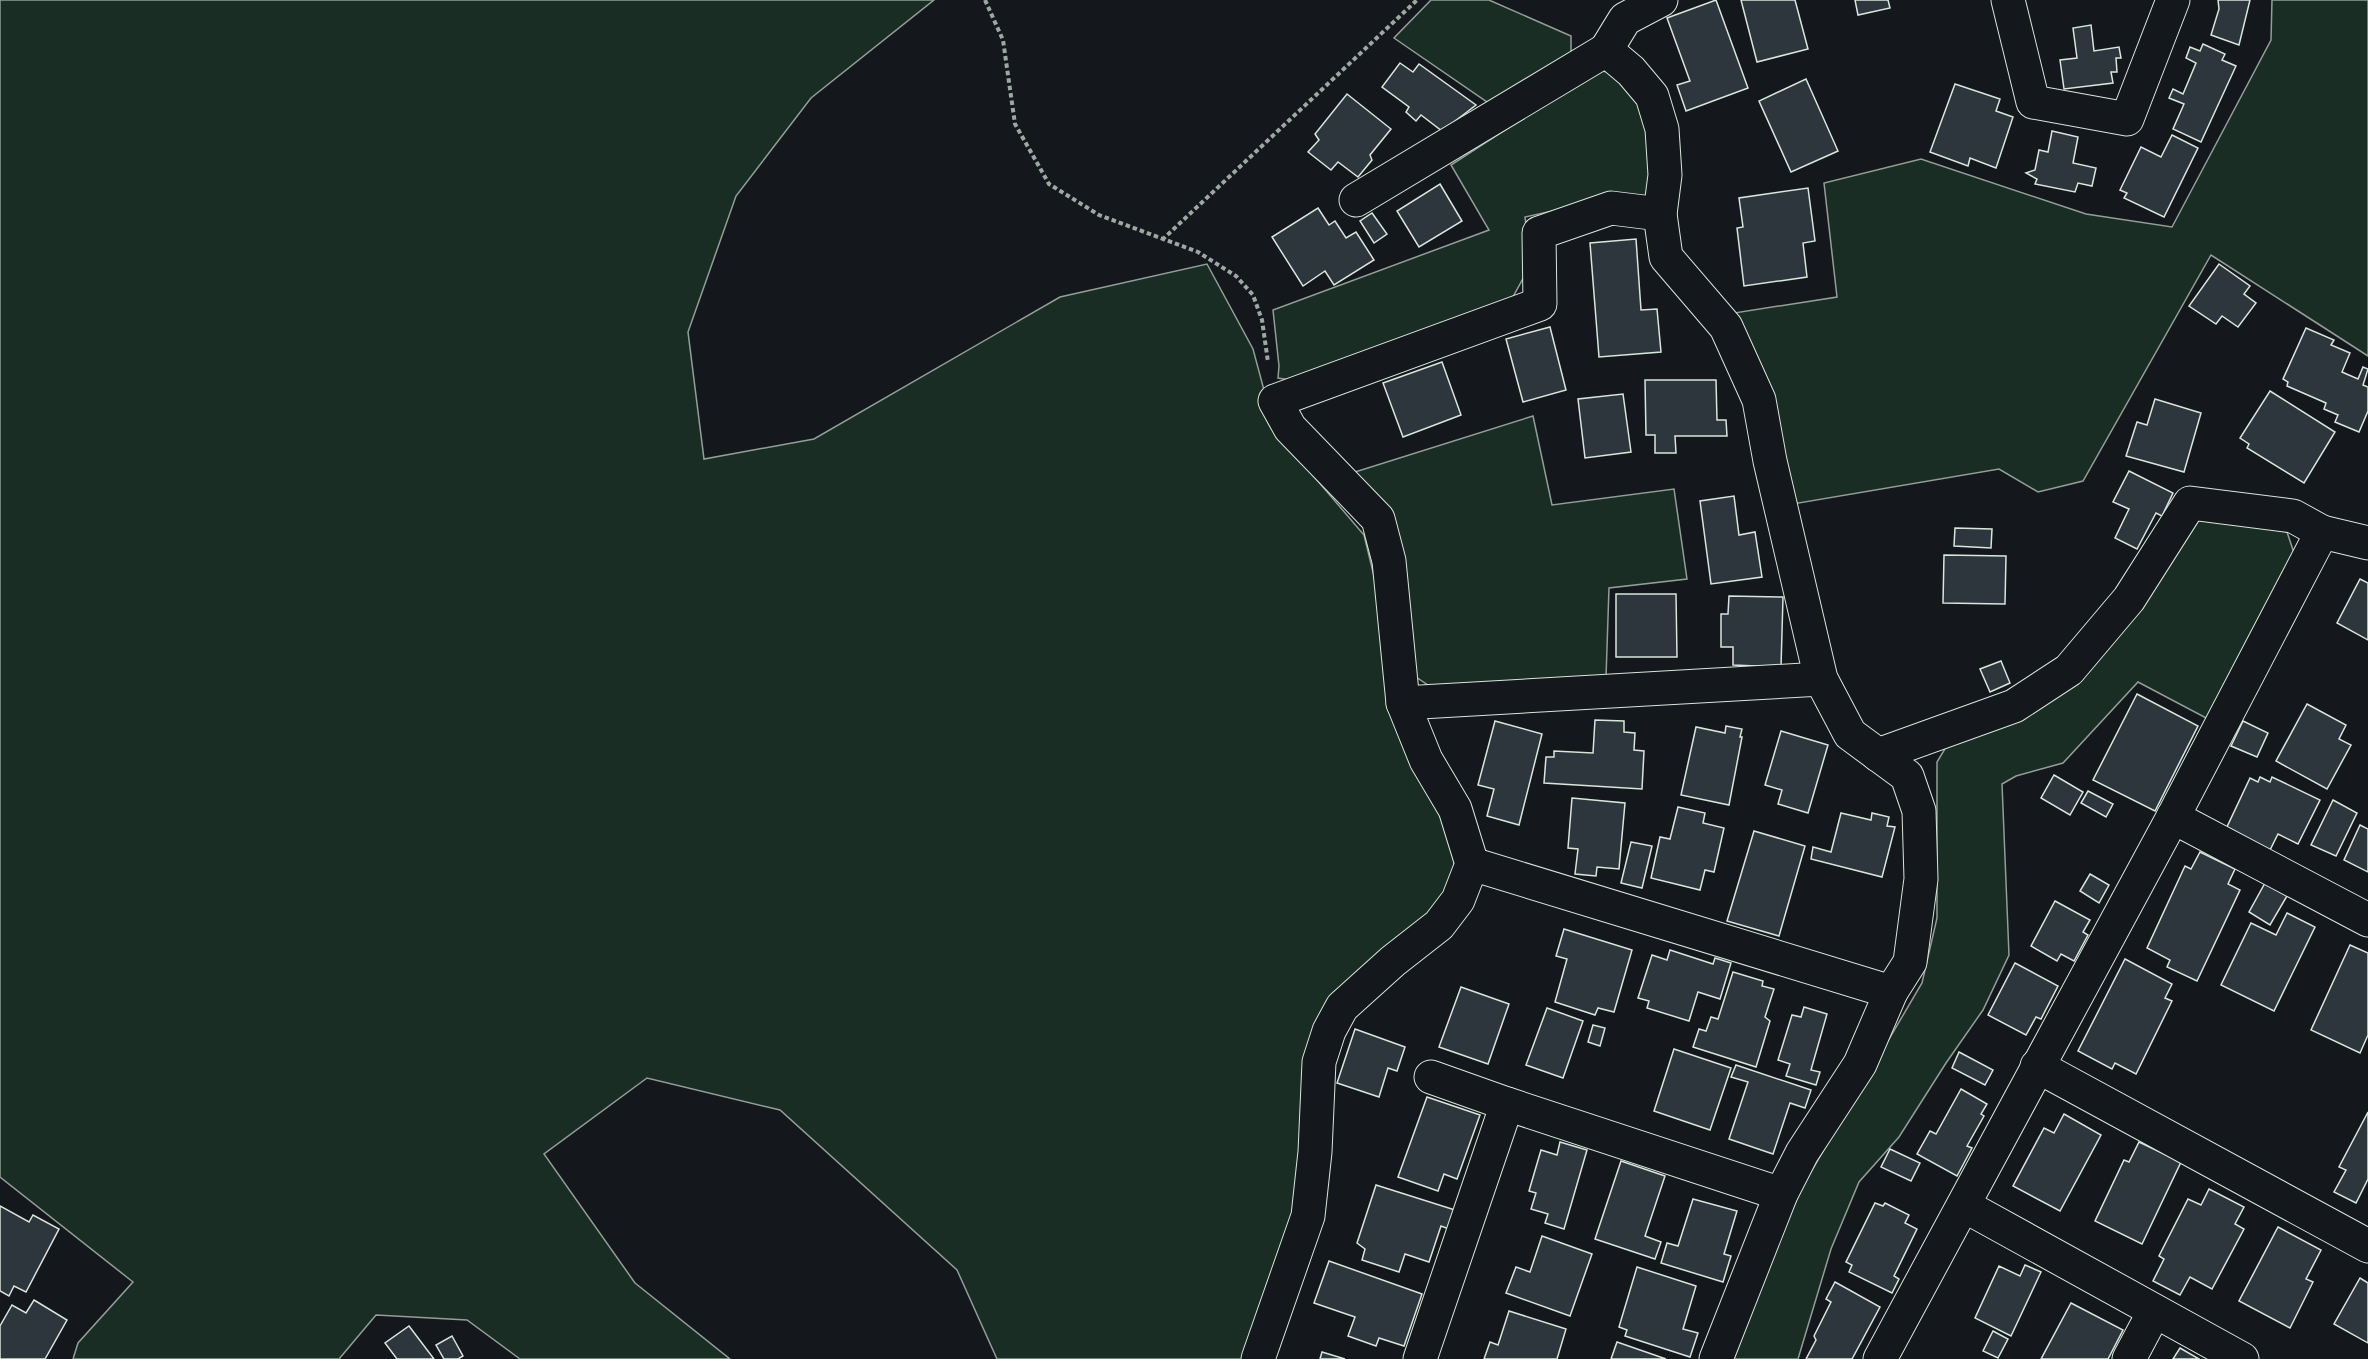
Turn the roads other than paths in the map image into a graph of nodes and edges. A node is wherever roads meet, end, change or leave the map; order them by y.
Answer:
1 (1661, 0) edge
2 (2008, 0) edge
3 (2174, 0) edge
4 (1606, 50) junction
5 (1356, 200) dead end
6 (1660, 214) junction
7 (2322, 532) junction
8 (2368, 543) edge
9 (1821, 679) junction
10 (1403, 703) junction
11 (1878, 755) junction
12 (2173, 817) junction
13 (1473, 864) junction
14 (2368, 920) edge
15 (1891, 992) junction
16 (2037, 1066) junction
17 (1431, 1077) dead end
18 (1507, 1104) junction
19 (1781, 1194) junction
20 (1965, 1206) junction
21 (2368, 1246) edge
22 (2154, 1312) junction
23 (1258, 1359) edge
24 (1420, 1359) edge
25 (1716, 1359) edge
26 (1880, 1359) edge
27 (2128, 1359) edge
28 (2242, 1359) edge

1 - 4 street
2 - 3 street
4 - 5 street
4 - 6 street
6 - 9 street
6 - 10 street
7 - 8 street
7 - 11 street
7 - 12 street
9 - 10 street
9 - 11 street
10 - 13 street
11 - 15 street
12 - 14 street
12 - 16 street
13 - 15 street
13 - 23 street
15 - 19 street
16 - 20 street
16 - 21 street
17 - 18 street
18 - 19 street
18 - 24 street
19 - 25 street
20 - 22 street
20 - 26 street
22 - 27 street
22 - 28 street

